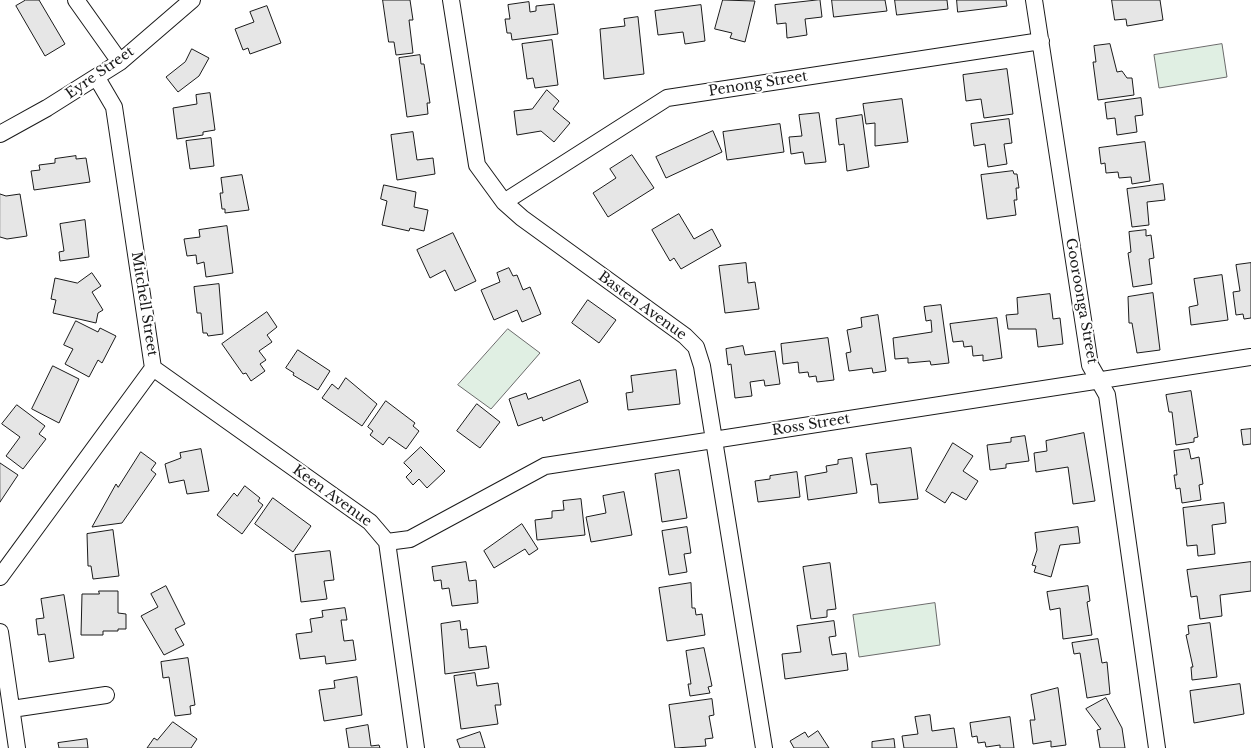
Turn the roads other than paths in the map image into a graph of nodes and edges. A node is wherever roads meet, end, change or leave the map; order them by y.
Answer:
1 (76, 0) edge
2 (192, 0) edge
3 (451, 0) edge
4 (1034, 0) edge
5 (1040, 41) junction
6 (120, 62) junction
7 (96, 78) junction
8 (0, 134) edge
9 (504, 202) junction
10 (1251, 357) edge
11 (153, 368) junction
12 (1100, 381) junction
13 (716, 440) junction
14 (387, 542) junction
15 (0, 577) edge
16 (0, 632) edge
17 (106, 695) dead end
18 (12, 709) junction
19 (17, 748) edge
20 (416, 748) edge
21 (764, 748) edge
22 (1157, 748) edge

1 - 6 street
2 - 6 street, Eyre Street
3 - 9 street, Basten Avenue
4 - 5 street, Gooroonga Street
5 - 9 street, Penong Street
5 - 12 street, Gooroonga Street
6 - 7 street, Eyre Street
7 - 8 street, Eyre Street
7 - 11 street, Mitchell Street
9 - 13 street, Basten Avenue
10 - 12 street, Ross Street
11 - 14 street, Keen Avenue
11 - 15 street, Mitchell Street
12 - 13 street, Ross Street
12 - 22 street, Gooroonga Street
13 - 14 street, Ross Street
13 - 21 street, Basten Avenue
14 - 20 street
16 - 18 street
17 - 18 street
18 - 19 street

